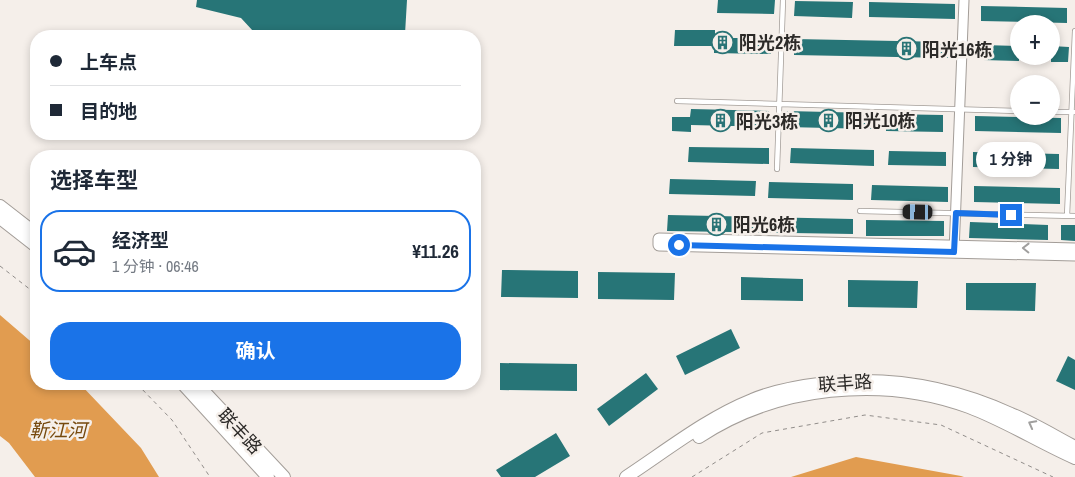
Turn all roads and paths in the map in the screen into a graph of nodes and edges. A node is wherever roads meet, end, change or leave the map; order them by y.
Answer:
1 (783, 0) edge
2 (964, 0) edge
3 (1075, 32) edge
4 (677, 101) dead end
5 (779, 104) junction
6 (960, 110) junction
7 (1010, 111) edge
8 (1060, 112) edge
9 (1073, 112) edge
10 (777, 169) dead end
11 (0, 206) edge
12 (860, 211) dead end
13 (956, 213) junction
14 (1067, 216) junction
15 (1075, 216) edge
16 (0, 218) edge
17 (30, 229) edge
18 (30, 241) edge
19 (954, 249) junction
20 (1075, 250) edge
21 (1075, 255) edge
22 (0, 266) edge
23 (30, 289) edge
24 (143, 390) edge
25 (188, 390) edge
26 (202, 390) edge
27 (1075, 447) edge
28 (1075, 458) edge
29 (210, 477) edge
30 (268, 477) edge
31 (284, 477) edge
32 (626, 477) edge
33 (641, 477) edge
34 (692, 477) edge
35 (1052, 477) edge

1 - 5 lane
2 - 6 street
3 - 9 lane
4 - 5 lane
5 - 6 lane
5 - 10 lane
6 - 7 lane
6 - 13 street
8 - 9 lane
9 - 14 lane
11 - 17 main road
12 - 13 lane
13 - 14 lane
13 - 19 street
14 - 15 lane
16 - 18 main road
19 - 19 street
20 -> 19 street
19 - 21 street
22 - 23 path
24 - 29 path
25 - 30 main road, 联丰路
26 - 31 main road, 联丰路
27 -> 32 main road, 联丰路
28 - 33 main road, 联丰路
34 - 35 path

